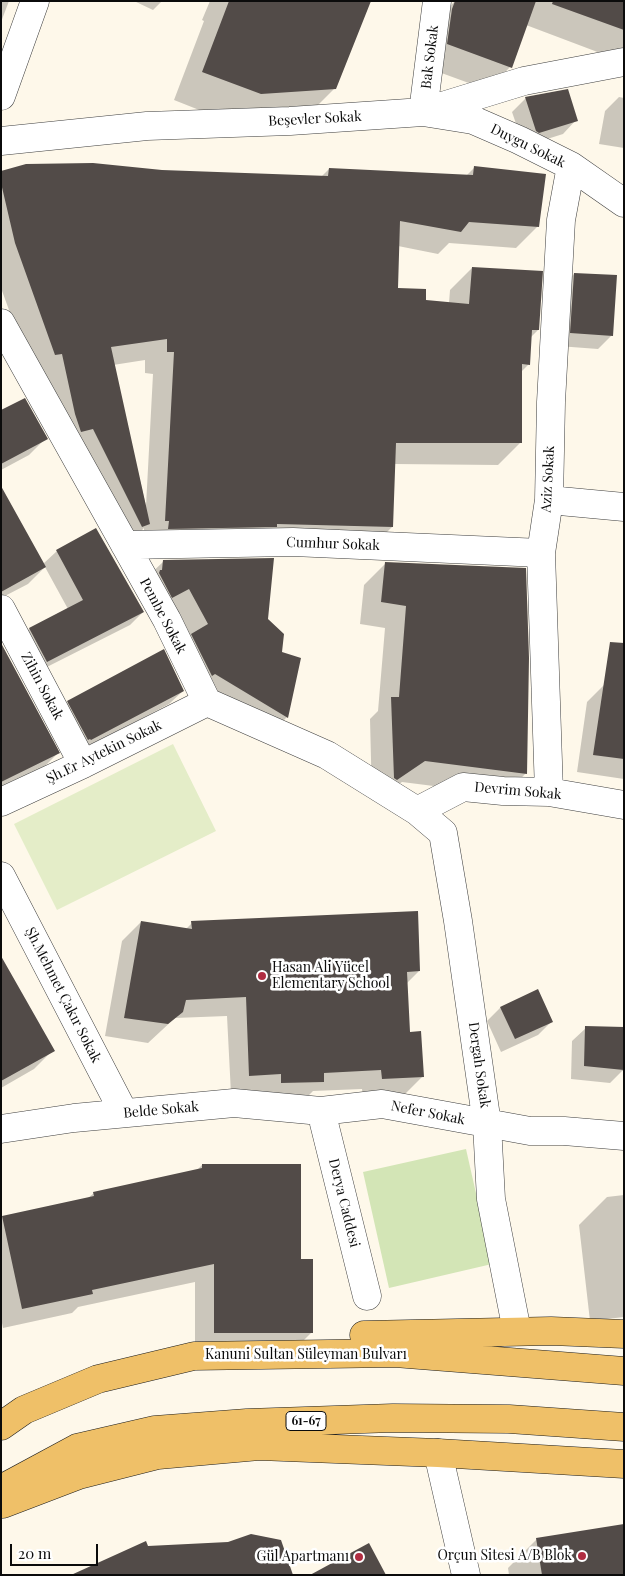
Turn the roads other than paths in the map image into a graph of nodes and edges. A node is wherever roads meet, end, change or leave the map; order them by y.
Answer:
1 (35, 1) edge
2 (437, 1) edge
3 (624, 62) edge
4 (1, 96) edge
5 (423, 112) junction
6 (1, 141) edge
7 (571, 166) junction
8 (624, 203) edge
9 (1, 323) edge
10 (549, 500) junction
11 (624, 507) edge
12 (124, 545) junction
13 (541, 553) junction
14 (1, 609) edge
15 (207, 702) junction
16 (83, 764) junction
17 (549, 792) junction
18 (1, 802) edge
19 (624, 805) edge
20 (417, 811) junction
21 (1, 876) edge
22 (321, 1111) junction
23 (124, 1113) junction
24 (487, 1124) junction
25 (1, 1129) edge
26 (624, 1136) edge
27 (366, 1296) dead end
28 (518, 1331) junction
29 (624, 1334) edge
30 (194, 1356) junction
31 (624, 1371) edge
32 (1, 1426) edge
33 (624, 1426) edge
34 (438, 1453) junction
35 (624, 1464) edge
36 (1, 1489) edge
37 (1, 1505) edge
38 (466, 1575) edge

1 - 4 street
2 - 5 street, Bak Sokak
3 - 5 street, Beşevler Sokak
5 - 6 street, Beşevler Sokak
5 - 7 street, Duygu Sokak
7 - 8 street, Duygu Sokak
7 - 10 street, Aziz Sokak
9 - 12 street, Pembe Sokak
10 - 11 street
10 - 13 street, Aziz Sokak
12 - 13 street, Cumhur Sokak
12 - 15 street, Pembe Sokak
13 - 17 street, Aziz Sokak
14 - 16 street, Zihin Sokak
15 - 16 street, Şh.Er Aytekin Sokak
15 - 20 street
16 - 18 street, Şh.Er Aytekin Sokak
17 - 19 street, Devrim Sokak
17 - 20 street, Devrim Sokak
20 - 24 street, Dergah Sokak
21 - 23 street, Şh.Mehmet Çakır Sokak
22 - 23 street, Belde Sokak
22 - 24 street, Nefer Sokak
22 - 27 street, Derya Caddesi
23 - 25 street, Belde Sokak
24 - 26 street, Nefer Sokak
24 - 28 street, Dergah Sokak
28 - 29 main road
28 - 30 main road
30 - 31 main road, Kanuni Sultan Süleyman Bulvarı
30 - 32 main road, Kanuni Sultan Süleyman Bulvarı
33 - 36 main road, 61-67
34 - 35 main road, 61-67
34 - 37 main road, 61-67
34 - 38 street

